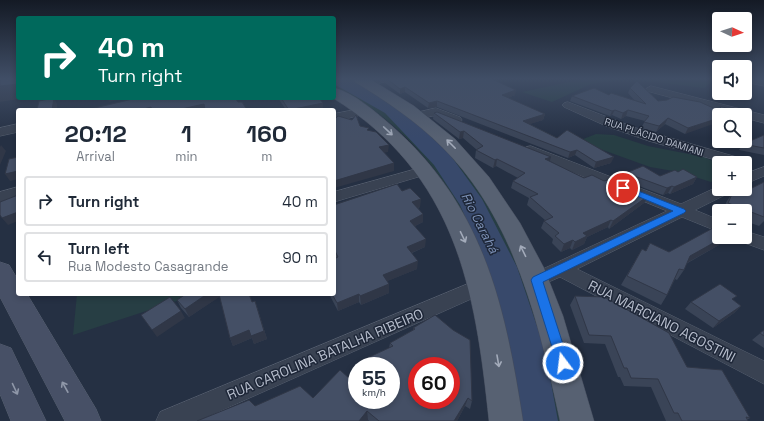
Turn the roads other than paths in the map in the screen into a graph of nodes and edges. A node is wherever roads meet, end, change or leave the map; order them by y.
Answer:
1 (344, 99) edge
2 (395, 99) edge
3 (686, 99) edge
4 (568, 105) dead end
5 (364, 111) junction
6 (419, 116) junction
7 (336, 118) edge
8 (764, 120) edge
9 (472, 126) edge
10 (16, 128) edge
11 (0, 132) edge
12 (515, 144) edge
13 (718, 156) edge
14 (752, 166) edge
15 (764, 170) edge
16 (423, 171) junction
17 (752, 176) edge
18 (16, 193) edge
19 (336, 196) edge
20 (712, 196) edge
21 (0, 197) edge
22 (681, 211) junction
23 (712, 223) edge
24 (752, 240) edge
25 (764, 244) edge
26 (560, 269) junction
27 (537, 280) junction
28 (10, 286) edge
29 (482, 286) junction
30 (0, 358) edge
31 (764, 373) edge
32 (29, 421) edge
33 (84, 421) edge
34 (169, 421) edge
35 (506, 421) edge
36 (577, 421) edge

1 - 5 main road
2 - 6 main road
3 - 8 street
4 - 13 street, RUA PLÁCIDO DAMIANI
5 - 7 street
5 -> 16 main road
6 - 9 street
27 -> 6 main road
10 - 11 street
12 - 22 street
14 - 15 street
15 - 17 street
16 - 19 street
16 -> 29 main road
18 - 21 street
20 - 22 street
22 - 23 street
22 - 26 street
24 - 25 street
26 - 27 street
26 - 31 street, RUA MARCIANO AGOSTINI
27 - 36 main road
33 -> 28 main road
29 - 34 street, RUA CAROLINA BATALHA RIBEIRO
29 -> 35 main road
30 -> 32 main road

